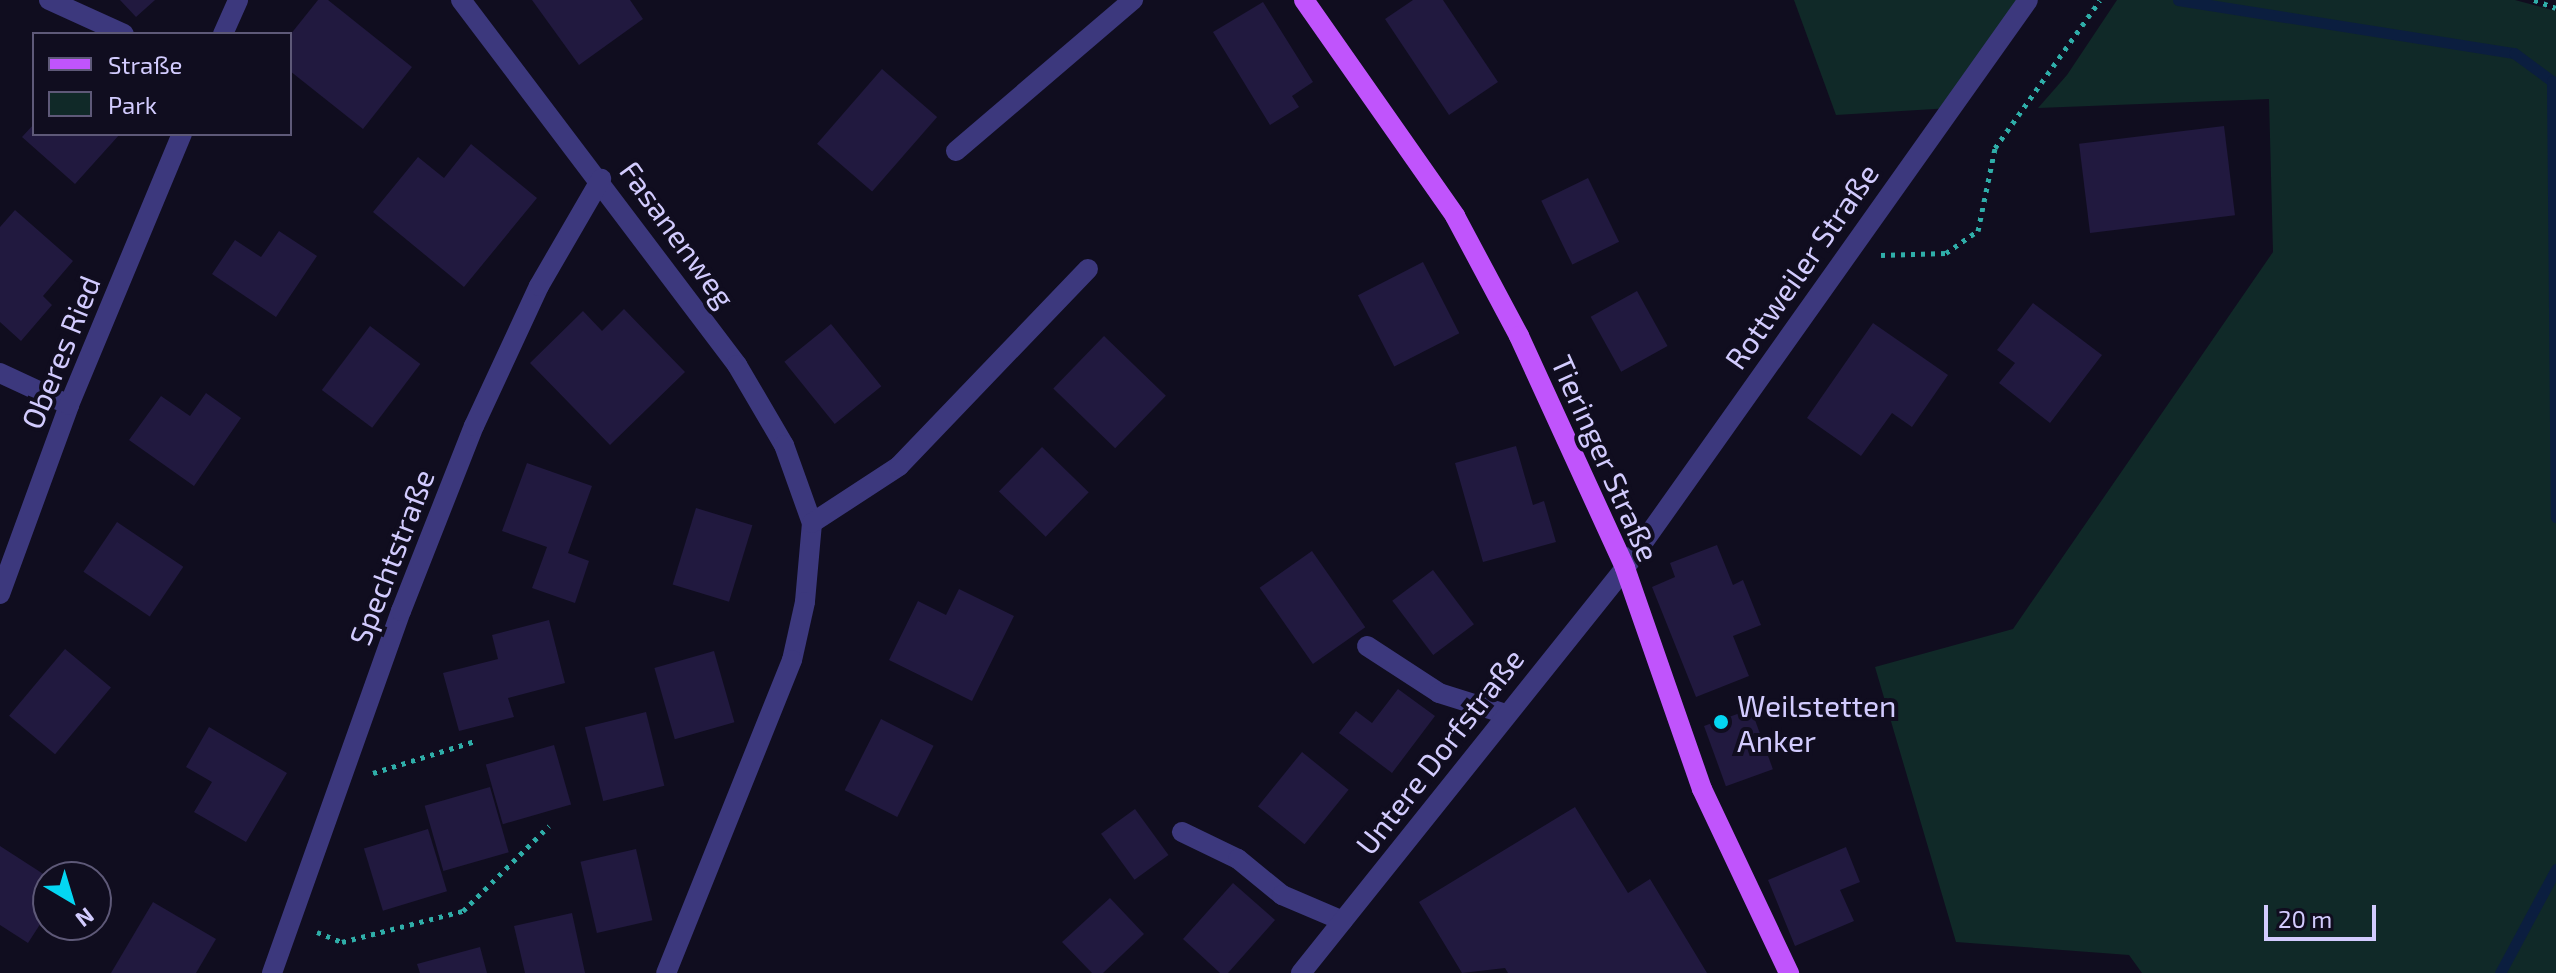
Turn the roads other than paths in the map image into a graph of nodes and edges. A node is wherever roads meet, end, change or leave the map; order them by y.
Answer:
1 (49, 0) edge
2 (238, 0) edge
3 (461, 0) edge
4 (1133, 0) edge
5 (1304, 0) edge
6 (2028, 0) edge
7 (120, 32) edge
8 (224, 32) edge
9 (181, 136) edge
10 (956, 151) dead end
11 (601, 179) junction
12 (1088, 269) dead end
13 (0, 373) edge
14 (69, 405) junction
15 (812, 523) junction
16 (1625, 568) junction
17 (0, 594) edge
18 (1367, 646) dead end
19 (1506, 714) junction
20 (1182, 832) dead end
21 (1343, 921) junction
22 (272, 973) edge
23 (666, 973) edge
24 (1301, 973) edge
25 (1789, 973) edge

1 - 7 street
2 - 8 street
3 - 11 street, Fasanenweg
4 - 10 street
5 - 16 main road, Tieringer Straße
6 - 16 street, Rottweiler Straße
9 - 14 street, Oberes Ried
11 - 15 street, Fasanenweg
11 - 22 street, Spechtstraße
12 - 15 street
13 - 14 street
14 - 17 street, Oberes Ried
15 - 23 street, Fasanenweg
16 - 19 street, Untere Dorfstraße
16 - 25 main road, Tieringer Straße
18 - 19 street
19 - 21 street, Untere Dorfstraße
20 - 21 street
21 - 24 street, Untere Dorfstraße

